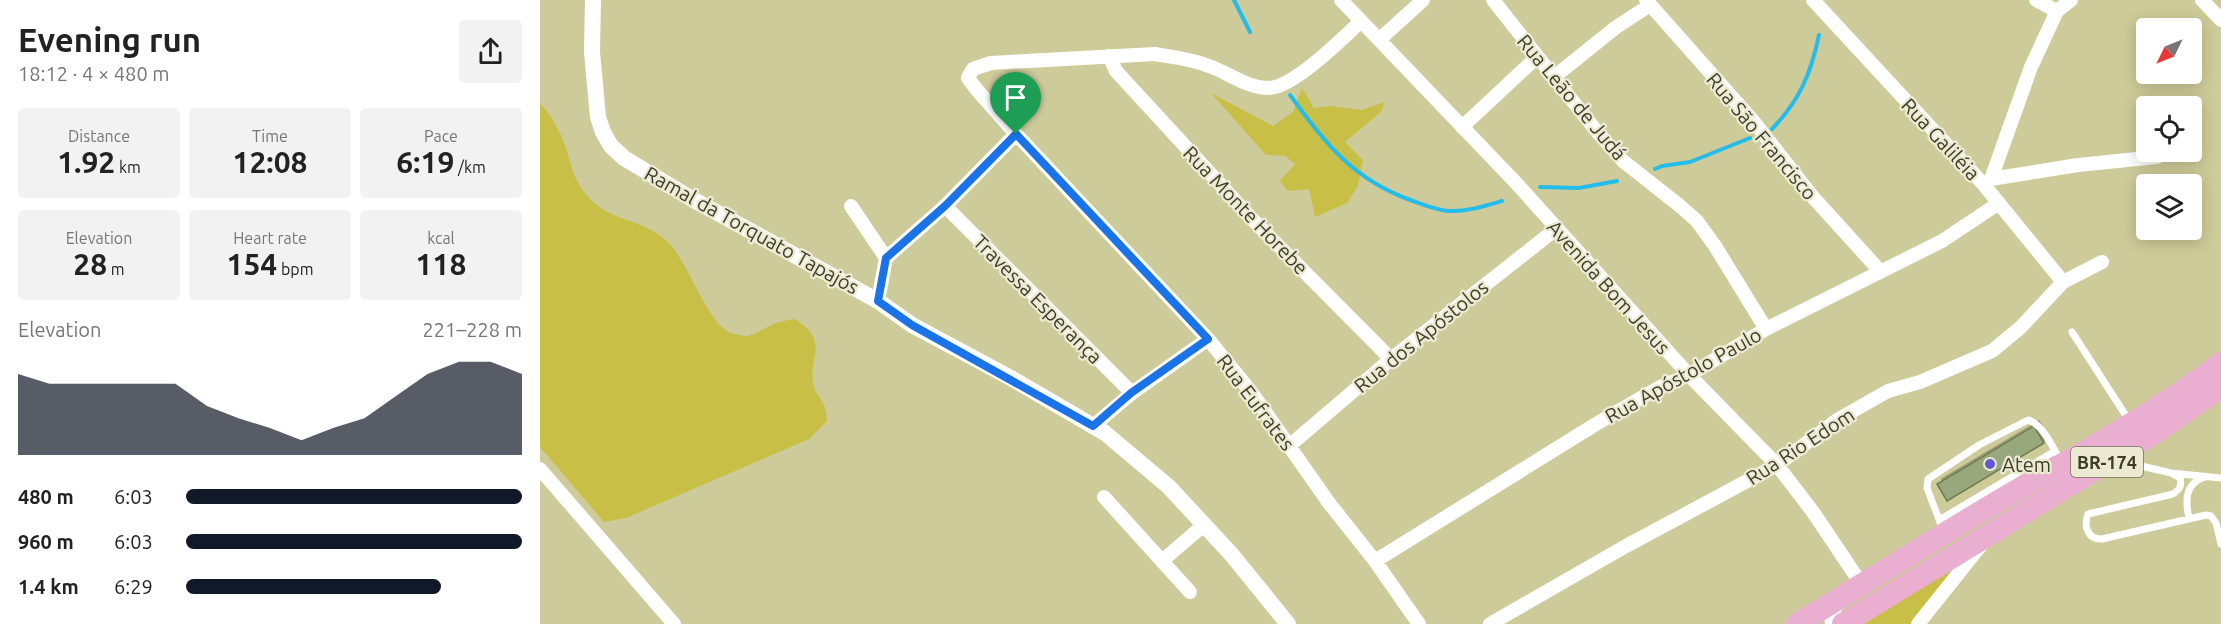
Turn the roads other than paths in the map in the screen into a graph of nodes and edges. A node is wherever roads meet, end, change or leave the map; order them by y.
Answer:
1 (593, 0) edge
2 (1341, 0) edge
3 (1423, 0) edge
4 (1493, 0) edge
5 (1813, 0) edge
6 (2036, 0) edge
7 (2071, 0) edge
8 (2202, 0) edge
9 (1648, 3) edge
10 (2057, 11) junction
11 (2221, 20) edge
12 (1361, 21) junction
13 (1380, 39) junction
14 (1110, 56) junction
15 (1537, 57) junction
16 (1554, 77) junction
17 (1462, 127) junction
18 (1016, 134) junction
19 (2136, 159) edge
20 (1987, 182) junction
21 (1998, 203) junction
22 (850, 206) dead end
23 (945, 206) junction
24 (1556, 229) junction
25 (886, 258) junction
26 (2102, 262) dead end
27 (1880, 271) junction
28 (2063, 282) junction
29 (878, 301) junction
30 (1766, 329) junction
31 (2072, 332) dead end
32 (1208, 339) junction
33 (1391, 358) junction
34 (2221, 363) edge
35 (1689, 375) junction
36 (2221, 387) edge
37 (1131, 393) junction
38 (2132, 424) junction
39 (1093, 426) junction
40 (1289, 446) junction
41 (2059, 458) junction
42 (2111, 459) junction
43 (1777, 465) junction
44 (540, 469) edge
45 (2171, 473) junction
46 (2207, 477) junction
47 (2220, 480) edge
48 (1104, 497) dead end
49 (2189, 518) junction
50 (1204, 524) junction
51 (1943, 527) junction
52 (1990, 533) junction
53 (2221, 544) edge
54 (1163, 560) junction
55 (1375, 561) junction
56 (1862, 585) junction
57 (1190, 592) dead end
58 (1842, 597) junction
59 (674, 624) edge
60 (1288, 624) edge
61 (1419, 624) edge
62 (1490, 624) edge
63 (1797, 624) edge
64 (1832, 624) edge
65 (1843, 624) edge
66 (1918, 624) edge

1 - 29 street, Ramal da Torquato Tapajós
2 - 12 street, Avenida Bom Jesus
3 - 13 street
4 - 15 street, Rua Leão de Judá
5 - 20 street, Rua Galiléia
6 - 10 street
7 - 10 street
8 - 11 street
9 - 16 street
9 - 27 street, Rua São Francisco
10 - 20 street
12 - 13 street, Avenida Bom Jesus
12 - 14 street
13 - 17 street, Avenida Bom Jesus
14 - 18 street, Rua Eufrates
14 - 33 street, Rua Monte Horebe
15 - 16 street, Rua Leão de Judá
15 - 17 street
16 - 30 street, Rua Leão de Judá
17 - 24 street, Avenida Bom Jesus
18 - 23 street
18 - 32 street, Rua Eufrates
19 - 20 street
20 - 21 street, Rua Galiléia
21 - 27 street, Rua Apóstolo Paulo
21 - 28 street, Rua Galiléia
22 - 25 street
23 - 25 street
23 - 37 street, Travessa Esperança
24 - 33 street, Rua dos Apóstolos
24 - 35 street, Avenida Bom Jesus
25 - 29 street
26 - 28 street, Rua Rio Edom
27 - 30 street, Rua Apóstolo Paulo
28 - 43 street, Rua Rio Edom
29 - 39 street, Ramal da Torquato Tapajós
30 - 35 street, Rua Apóstolo Paulo
31 - 38 lane
32 - 37 street
32 - 40 street, Rua Eufrates
33 - 40 street, Rua dos Apóstolos
34 - 38 highway, BR-174
35 - 43 street, Avenida Bom Jesus
35 - 55 street, Rua Apóstolo Paulo
36 - 42 highway, BR-174
37 - 39 street
38 - 41 highway, BR-174
39 - 50 street, Ramal da Torquato Tapajós
40 - 55 street, Rua Eufrates
41 - 51 highway, BR-174
41 - 51 lane
42 - 45 lane
42 - 52 highway, BR-174
43 - 56 street, Avenida Bom Jesus
43 - 62 street, Rua Rio Edom
44 - 59 street
45 - 46 lane
45 - 49 lane
46 - 47 lane
46 - 49 lane
48 - 54 street
49 - 53 lane
50 - 54 street
50 - 60 street, Ramal da Torquato Tapajós
51 - 56 highway, BR-174
52 - 65 highway, BR-174
52 - 66 street
54 - 57 street
55 - 61 street, Rua Eufrates
56 - 58 highway, BR-174
58 - 63 highway, BR-174
58 - 64 street

